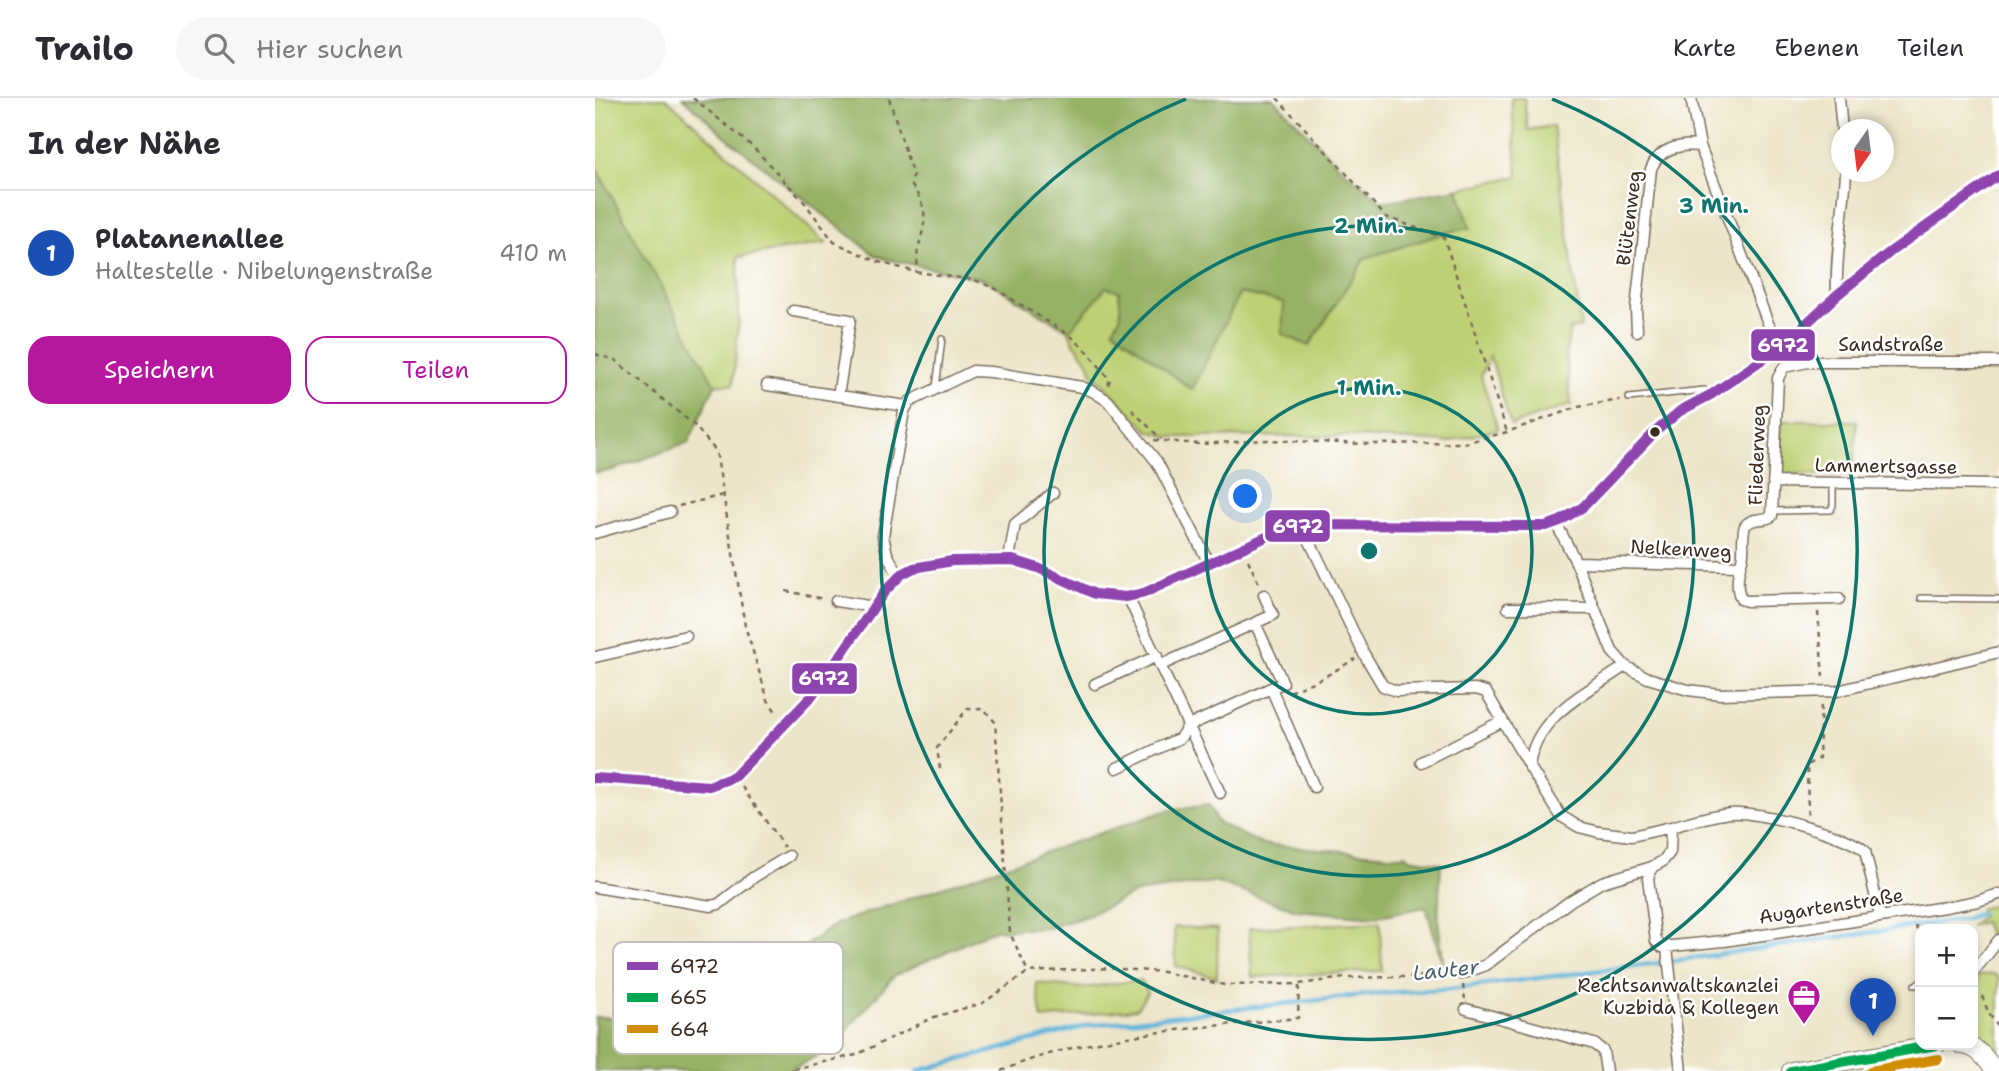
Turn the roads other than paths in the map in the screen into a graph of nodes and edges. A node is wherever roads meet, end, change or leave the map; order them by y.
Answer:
1 (1691, 98) edge
2 (1839, 98) edge
3 (1841, 119) edge
4 (1700, 146) junction
5 (1999, 175) edge
6 (1846, 182) edge
7 (1837, 295) junction
8 (793, 311) dead end
9 (1637, 331) dead end
10 (942, 339) dead end
11 (1778, 349) junction
12 (1999, 362) edge
13 (1784, 367) joint
14 (767, 384) dead end
15 (936, 388) junction
16 (1712, 394) junction
17 (838, 396) junction
18 (1629, 398) road end
19 (906, 406) junction
20 (1773, 482) junction
21 (1833, 483) junction
22 (1999, 485) edge
23 (1053, 493) dead end
24 (1773, 511) junction
25 (670, 512) road end
26 (1556, 523) junction
27 (1302, 525) junction
28 (595, 533) edge
29 (1009, 559) junction
30 (1576, 562) junction
31 (1209, 563) junction
32 (1738, 566) junction
33 (899, 576) junction
34 (1264, 595) road end
35 (1129, 597) junction
36 (1921, 598) dead end
37 (1839, 599) dead end
38 (1999, 599) edge
39 (836, 601) road end
40 (874, 607) junction
41 (1509, 608) dead end
42 (1595, 609) junction
43 (1255, 623) junction
44 (686, 636) dead end
45 (1999, 652) edge
46 (595, 657) edge
47 (1159, 660) junction
48 (1625, 666) junction
49 (1095, 684) dead end
50 (1271, 688) junction
51 (1502, 721) junction
52 (1188, 726) junction
53 (1421, 762) dead end
54 (1529, 766) junction
55 (1117, 768) dead end
56 (595, 778) edge
57 (1314, 786) dead end
58 (1220, 793) dead end
59 (1666, 828) junction
60 (789, 856) road end
61 (1652, 867) junction
62 (595, 887) edge
63 (1999, 894) edge
64 (1880, 915) junction
65 (1999, 940) edge
66 (1667, 951) junction
67 (1978, 963) edge
68 (1462, 974) road end
69 (1466, 1009) road end
70 (1915, 1049) edge
71 (1977, 1050) edge
72 (1606, 1071) edge
73 (1681, 1071) edge
74 (1791, 1071) edge
75 (1995, 1071) edge

1 - 4 street
2 - 3 street
4 - 9 street, Blütenweg
4 - 11 street
5 - 7 street
6 - 7 street
7 - 11 street
8 - 17 street
10 - 15 lane
11 - 16 street
12 - 13 street, Sandstraße
13 - 20 street, Fliederweg
14 - 17 street
15 - 19 street
15 - 31 street
16 - 18 lane
16 - 26 street
17 - 19 street
19 - 33 street
20 - 21 street, Lammertsgasse
20 - 24 street, Fliederweg
21 - 22 street, Lammertsgasse
21 - 24 lane
23 - 29 street
24 - 32 street, Fliederweg
25 - 28 street
26 - 27 street
26 - 30 street
27 - 31 street
27 - 51 street
29 - 33 street
29 - 35 street
30 - 32 street, Nelkenweg
30 - 42 street
31 - 35 street
32 - 37 street, Nelkenweg
33 - 40 street
34 - 43 street
35 - 47 street
36 - 38 lane
39 - 40 street
40 - 56 street
41 - 42 street
42 - 48 street
43 - 47 street
43 - 50 street
44 - 46 street
45 - 48 street
47 - 49 street
47 - 52 street
48 - 54 street
50 - 52 street
50 - 57 street
51 - 53 street
51 - 54 street
52 - 55 street
52 - 58 street
54 - 59 street
59 - 61 street
59 - 64 street
60 - 62 street
61 - 66 street
61 - 68 street
63 - 64 street, Augartenstraße
64 - 66 street, Augartenstraße
65 - 67 street
66 - 73 street
69 - 72 street
70 - 74 main road
71 - 75 main road

